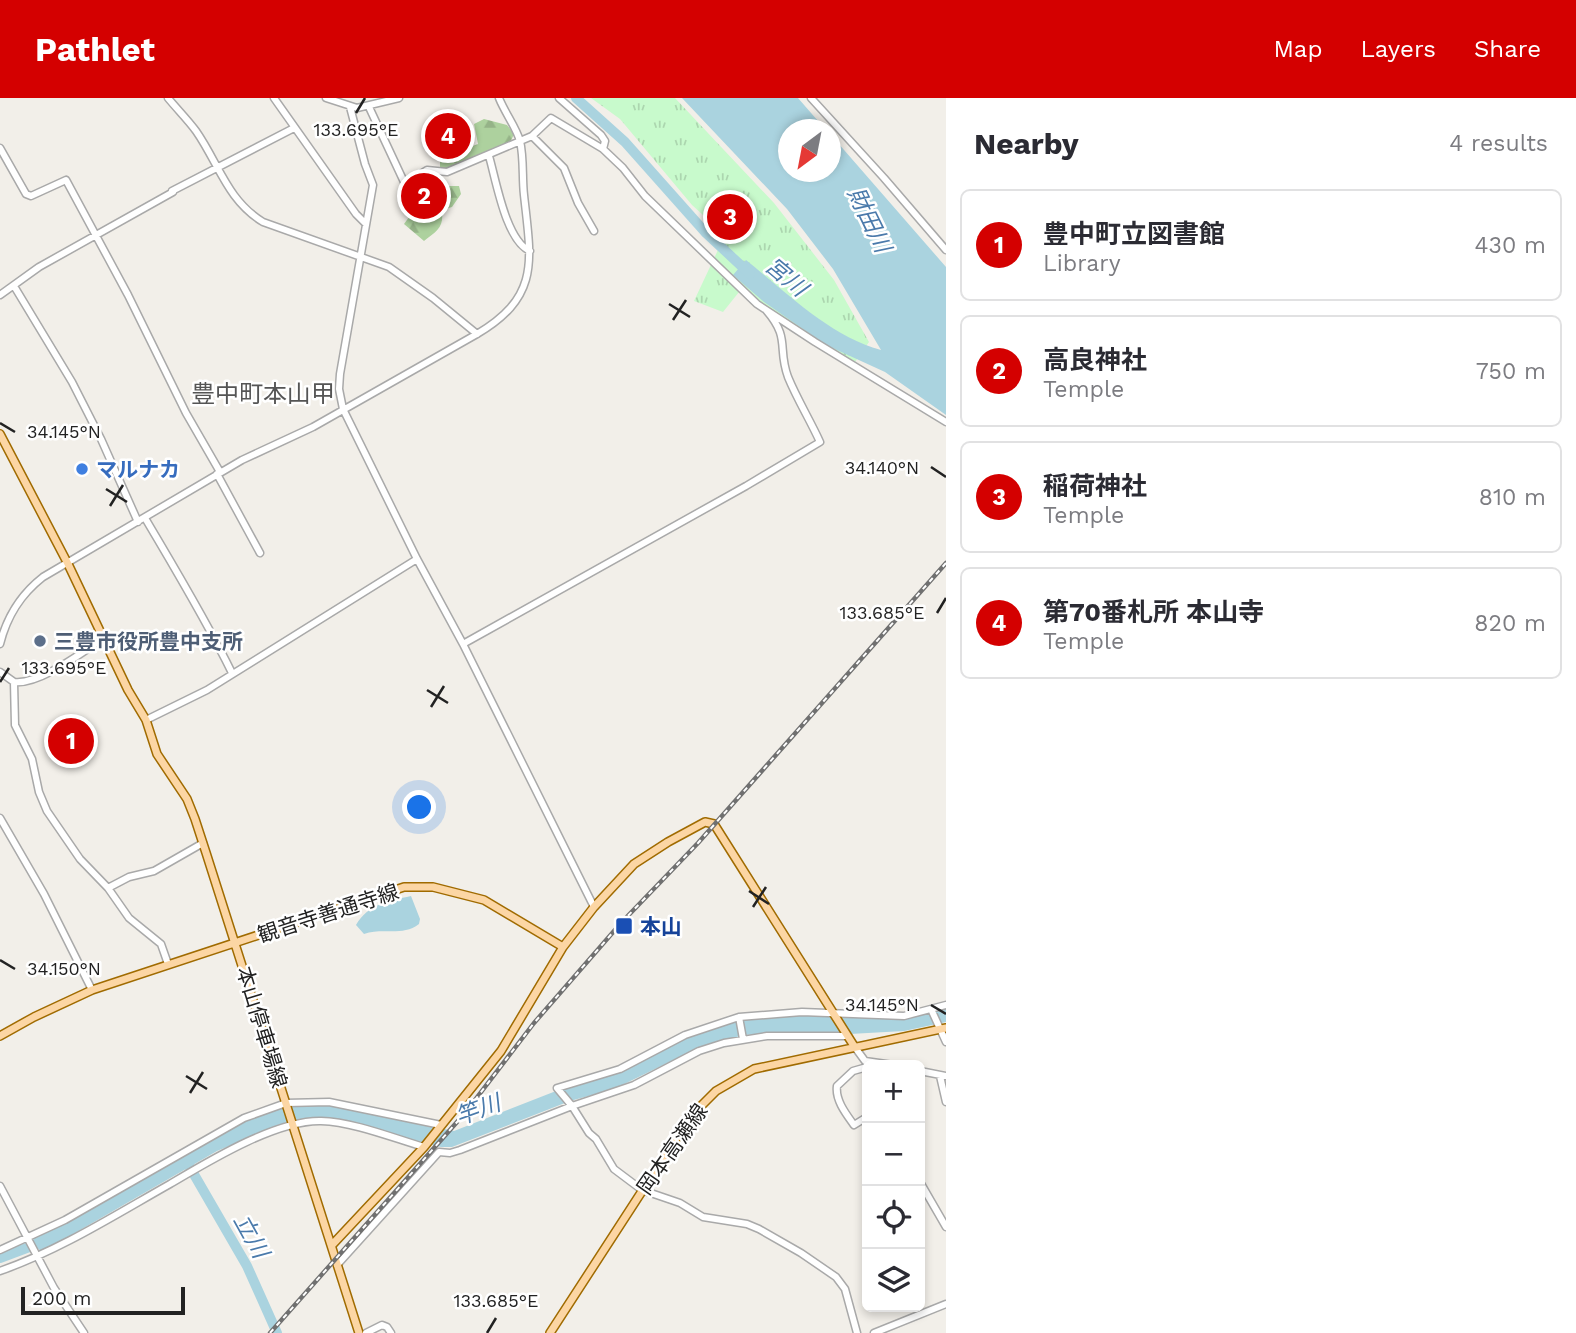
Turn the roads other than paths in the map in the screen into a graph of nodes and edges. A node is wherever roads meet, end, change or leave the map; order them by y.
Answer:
1 (168, 98) edge
2 (274, 98) edge
3 (326, 98) edge
4 (399, 98) edge
5 (499, 98) edge
6 (558, 98) edge
7 (811, 98) edge
8 (350, 107) junction
9 (369, 107) junction
10 (294, 128) junction
11 (532, 136) junction
12 (520, 139) junction
13 (0, 148) edge
14 (603, 149) junction
15 (489, 156) junction
16 (217, 167) junction
17 (366, 224) junction
18 (594, 231) dead end
19 (94, 235) junction
20 (946, 250) edge
21 (530, 251) junction
22 (360, 256) junction
23 (14, 286) junction
24 (0, 294) edge
25 (766, 310) junction
26 (477, 334) junction
27 (343, 409) junction
28 (946, 422) edge
29 (0, 434) edge
30 (2, 444) edge
31 (219, 473) junction
32 (145, 518) junction
33 (138, 522) junction
34 (260, 553) dead end
35 (417, 559) junction
36 (68, 564) junction
37 (104, 638) junction
38 (0, 644) edge
39 (463, 644) junction
40 (0, 672) edge
41 (232, 673) junction
42 (14, 682) junction
43 (146, 720) junction
44 (0, 818) edge
45 (203, 843) junction
46 (108, 888) junction
47 (594, 907) junction
48 (236, 944) junction
49 (563, 947) junction
50 (168, 964) junction
51 (92, 990) junction
52 (946, 1005) edge
53 (931, 1010) junction
54 (833, 1014) junction
55 (739, 1018) junction
56 (941, 1029) edge
57 (0, 1036) edge
58 (846, 1036) junction
59 (743, 1038) junction
60 (946, 1042) edge
61 (854, 1046) junction
62 (864, 1060) edge
63 (862, 1068) edge
64 (940, 1075) edge
65 (946, 1102) edge
66 (286, 1104) junction
67 (571, 1104) junction
68 (862, 1120) edge
69 (293, 1123) junction
70 (441, 1125) junction
71 (425, 1147) junction
72 (0, 1186) edge
73 (922, 1186) edge
74 (642, 1190) junction
75 (946, 1227) edge
76 (29, 1238) junction
77 (332, 1245) junction
78 (0, 1250) edge
79 (37, 1256) junction
80 (337, 1265) junction
81 (0, 1271) edge
82 (946, 1304) edge
83 (84, 1333) edge
84 (359, 1333) edge
85 (366, 1333) edge
86 (391, 1333) edge
87 (550, 1333) edge
88 (857, 1333) edge
89 (874, 1333) edge

1 - 16 street
2 - 10 street
3 - 8 street
4 - 9 street
5 - 12 street
6 - 14 street
7 - 20 street
8 - 9 street
8 - 17 street
9 - 15 street
10 - 16 street
10 - 17 street
11 - 12 street
11 - 14 street
11 - 18 street
12 - 15 street
12 - 21 street
13 - 19 street
14 - 25 street
15 - 21 street
16 - 19 street
16 - 22 street
17 - 22 street
19 - 23 street
19 - 31 street
21 - 26 street
22 - 26 street
22 - 27 street
23 - 24 street
23 - 33 street
25 - 28 street
25 - 39 street
26 - 27 street
27 - 31 street
27 - 35 street
29 - 30 main road, 本山停車場線
30 - 36 main road, 本山停車場線
31 - 32 street
31 - 34 street
32 - 33 street
32 - 41 street
33 - 36 street
35 - 39 street
35 - 41 street
36 - 37 main road, 本山停車場線
36 - 38 street
37 - 42 street
37 - 43 main road, 本山停車場線
39 - 47 street
40 - 42 street
41 - 43 street
42 - 46 street
43 - 45 main road, 本山停車場線
44 - 51 street
45 - 46 street
45 - 48 main road, 本山停車場線
46 - 50 street
47 - 49 main road
47 - 54 main road
48 - 49 main road, 観音寺善通寺線
48 - 50 main road, 観音寺善通寺線
48 - 66 main road, 本山停車場線
49 - 70 main road
50 - 51 main road, 観音寺善通寺線
51 - 57 main road, 観音寺善通寺線
52 - 53 street
53 - 54 street
53 - 56 street
54 - 55 street
54 - 58 main road
55 - 59 street
55 - 67 street
56 - 60 street
56 - 61 main road
58 - 59 street
58 - 61 main road
59 - 67 street
61 - 62 street
61 - 74 main road, 岡本高瀬線
63 - 68 street
64 - 65 street
66 - 69 main road, 本山停車場線
66 - 70 street
66 - 76 street
67 - 74 street
67 - 80 street
69 - 71 street
69 - 77 main road, 本山停車場線
69 - 79 street
70 - 71 main road
71 - 77 main road
72 - 76 street
73 - 75 street
74 - 87 main road, 岡本高瀬線
74 - 88 street
76 - 78 street
76 - 79 street
77 - 80 main road, 本山停車場線
79 - 81 street
79 - 83 street
80 - 84 main road, 本山停車場線
82 - 89 street
85 - 86 street

